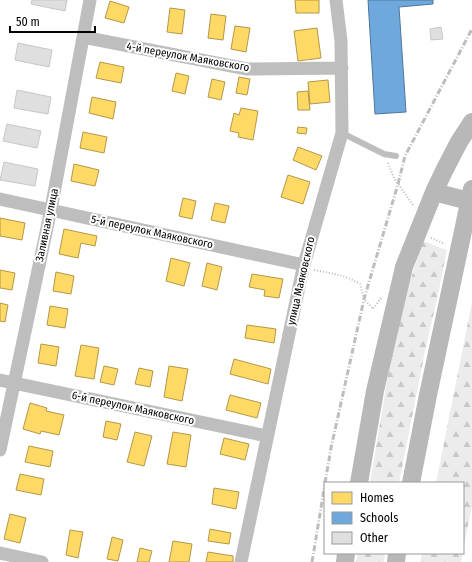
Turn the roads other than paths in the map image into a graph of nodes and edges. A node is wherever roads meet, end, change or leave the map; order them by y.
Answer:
1 (90, 0) edge
2 (336, 0) edge
3 (83, 37) junction
4 (342, 68) junction
5 (472, 122) edge
6 (342, 132) junction
7 (396, 156) dead end
8 (434, 192) junction
9 (471, 195) edge
10 (0, 199) edge
11 (51, 209) junction
12 (303, 267) junction
13 (0, 380) edge
14 (13, 382) junction
15 (267, 436) junction
16 (0, 450) edge
17 (359, 482) edge
18 (411, 482) edge
19 (0, 553) edge
20 (42, 562) edge
21 (241, 562) edge

1 - 3 street, Заливная улица
2 - 4 street, улица Маяковского
3 - 4 street, 4-й переулок Маяковского
3 - 11 street, Заливная улица
4 - 6 street, улица Маяковского
5 - 8 main road
6 - 7 lane
6 - 12 street, улица Маяковского
8 - 9 main road
8 - 17 main road
9 - 18 main road
10 - 11 street, 5-й переулок Маяковского
11 - 12 street, 5-й переулок Маяковского
11 - 14 street, Заливная улица
12 - 15 street, улица Маяковского
13 - 14 street, 6-й переулок Маяковского
14 - 15 street, 6-й переулок Маяковского
14 - 16 street, Заливная улица
15 - 21 street, улица Маяковского
19 - 20 street

